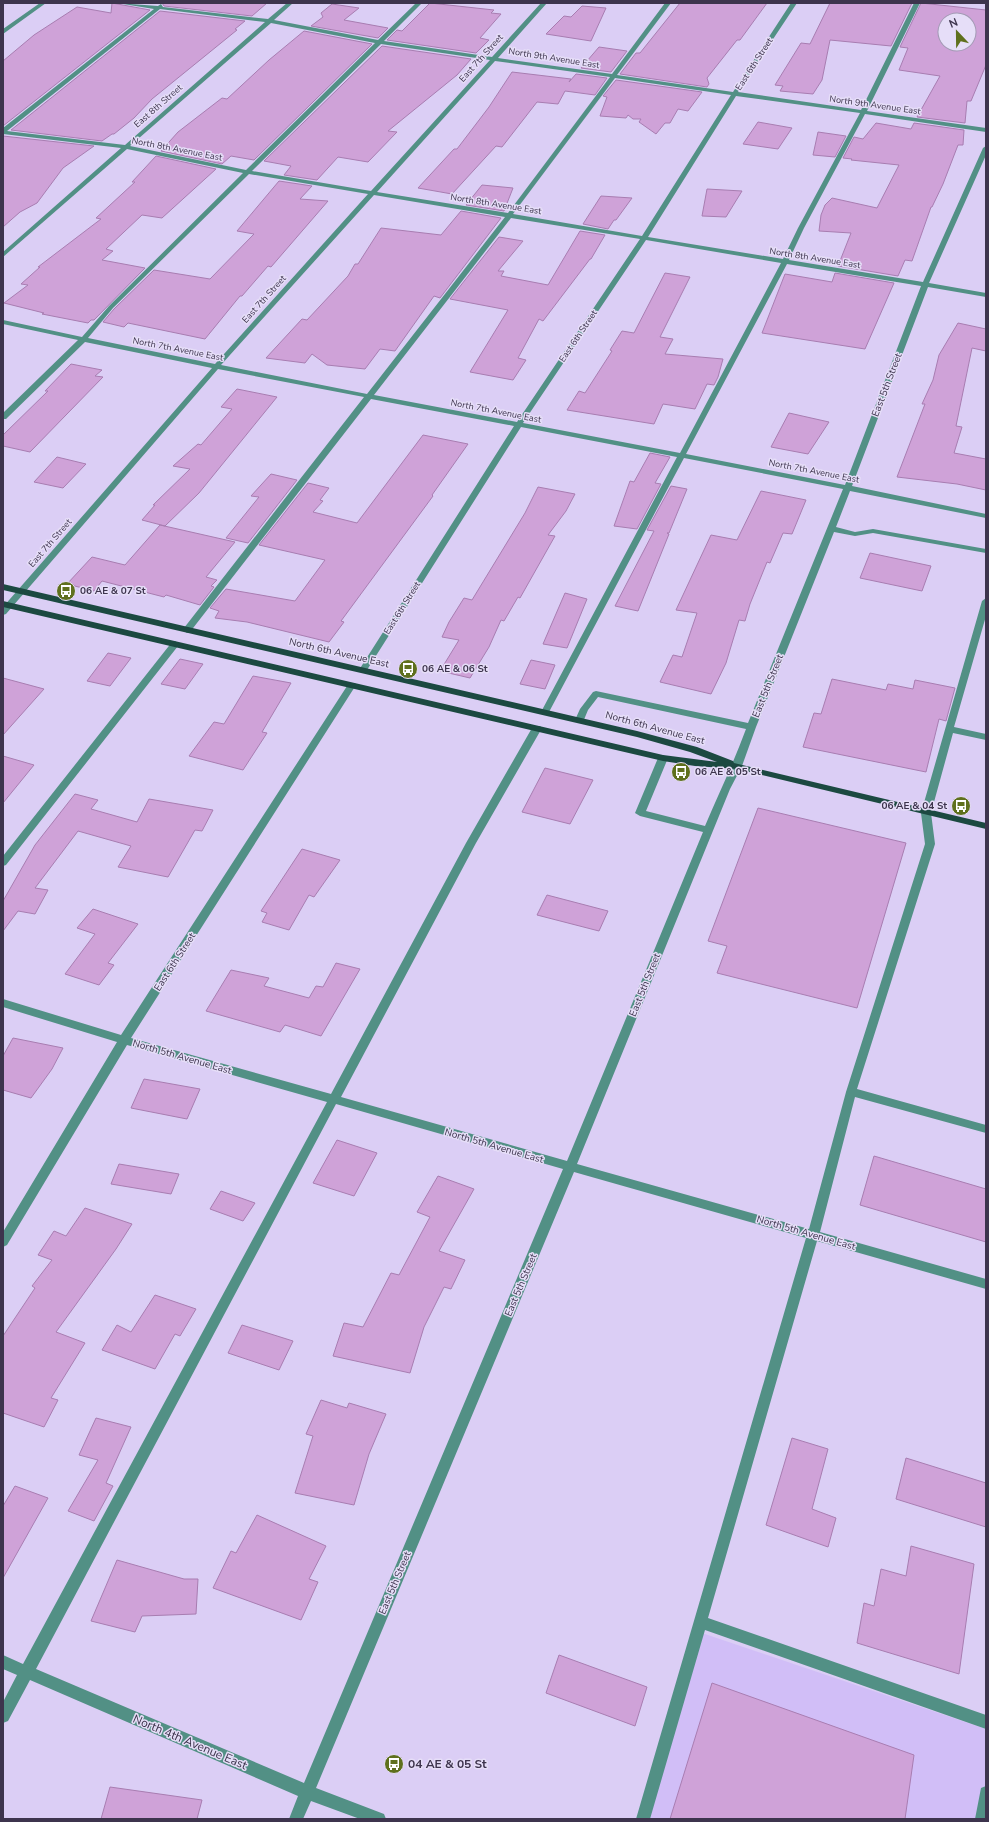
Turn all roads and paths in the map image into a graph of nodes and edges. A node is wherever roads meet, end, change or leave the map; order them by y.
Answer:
1 (43, 3) edge
2 (120, 3) edge
3 (165, 3) edge
4 (290, 3) edge
5 (419, 3) edge
6 (544, 3) edge
7 (668, 3) edge
8 (794, 3) edge
9 (917, 3) edge
10 (158, 8) junction
11 (269, 21) junction
12 (3, 32) edge
13 (379, 42) junction
14 (494, 58) junction
15 (613, 76) junction
16 (735, 93) junction
17 (863, 113) junction
18 (986, 130) edge
19 (3, 132) edge
20 (125, 147) junction
21 (986, 148) edge
22 (247, 172) junction
23 (373, 193) junction
24 (509, 216) junction
25 (645, 237) junction
26 (3, 255) edge
27 (785, 262) junction
28 (925, 285) junction
29 (986, 295) edge
30 (3, 322) edge
31 (82, 340) junction
32 (216, 367) junction
33 (368, 395) junction
34 (3, 417) edge
35 (518, 425) junction
36 (682, 456) junction
37 (848, 487) junction
38 (986, 516) edge
39 (832, 529) junction
40 (986, 551) edge
41 (3, 587) edge
42 (22, 591) junction
43 (986, 602) edge
44 (5, 607) edge
45 (187, 630) junction
46 (176, 644) junction
47 (363, 670) junction
48 (352, 685) junction
49 (545, 712) junction
50 (580, 720) junction
51 (751, 727) junction
52 (537, 728) junction
53 (948, 729) junction
54 (986, 737) edge
55 (663, 758) junction
56 (737, 766) junction
57 (926, 813) junction
58 (986, 826) edge
59 (708, 830) junction
60 (3, 862) edge
61 (3, 1003) edge
62 (124, 1040) junction
63 (851, 1092) junction
64 (333, 1100) junction
65 (986, 1129) edge
66 (570, 1168) junction
67 (813, 1235) junction
68 (3, 1242) edge
69 (986, 1284) edge
70 (700, 1622) junction
71 (3, 1662) edge
72 (26, 1672) junction
73 (3, 1716) edge
74 (986, 1722) edge
75 (307, 1792) junction
76 (986, 1793) edge
77 (296, 1819) edge
78 (379, 1819) edge
79 (643, 1819) edge
80 (982, 1819) edge

1 - 12 street
2 - 10 street, North 9th Avenue East
3 - 10 street
4 - 11 street, East 8th Street
5 - 13 street
6 - 14 street, East 7th Street
7 - 15 street
8 - 16 street, East 6th Street
9 - 17 street
10 - 11 street, North 9th Avenue East
10 - 19 street
11 - 13 street, North 9th Avenue East
11 - 20 street, East 8th Street
13 - 14 street, North 9th Avenue East
13 - 22 street
14 - 15 street, North 9th Avenue East
14 - 23 street, East 7th Street
15 - 16 street, North 9th Avenue East
15 - 24 street
16 - 17 street, North 9th Avenue East
16 - 25 street, East 6th Street
17 - 18 street, North 9th Avenue East
17 - 27 street
19 - 20 street, North 8th Avenue East
20 - 22 street, North 8th Avenue East
20 - 26 street, East 8th Street
21 - 28 street, East 5th Street
22 - 23 street, North 8th Avenue East
22 - 31 street
23 - 24 street, North 8th Avenue East
23 - 32 street, East 7th Street
24 - 25 street, North 8th Avenue East
24 - 33 street
25 - 27 street, North 8th Avenue East
25 - 35 street, East 6th Street
27 - 28 street, North 8th Avenue East
27 - 36 street
28 - 29 street, North 8th Avenue East
28 - 37 street, East 5th Street
30 - 31 street, North 7th Avenue East
31 - 32 street, North 7th Avenue East
31 - 34 street
32 - 33 street, North 7th Avenue East
32 - 42 street, East 7th Street
33 - 35 street, North 7th Avenue East
33 - 45 street
35 - 36 street, North 7th Avenue East
35 - 47 street, East 6th Street
36 - 37 street, North 7th Avenue East
36 - 49 street
37 - 38 street, North 7th Avenue East
37 - 39 street, East 5th Street
39 - 40 street
39 - 51 street, East 5th Street
41 - 42 main road, North 6th Avenue East
42 - 44 street, East 7th Street
42 - 45 main road, North 6th Avenue East
43 - 53 street
44 - 46 main road, North 6th Avenue East
45 - 47 main road, North 6th Avenue East
46 - 48 main road, North 6th Avenue East
46 - 60 street
47 - 49 main road, North 6th Avenue East
48 - 52 main road, North 6th Avenue East
48 - 62 street, East 6th Street
49 - 50 main road, North 6th Avenue East
50 - 51 street
50 - 56 main road, North 6th Avenue East
51 - 56 street, East 5th Street
52 - 55 main road, North 6th Avenue East
52 - 64 street
53 - 54 street
53 - 57 street
55 - 56 main road, North 6th Avenue East
55 - 59 street
56 - 57 main road, North 6th Avenue East
56 - 59 street, East 5th Street
57 - 58 main road, North 6th Avenue East
57 - 63 street
59 - 66 street, East 5th Street
61 - 62 street, North 5th Avenue East
62 - 64 street, North 5th Avenue East
62 - 68 street, East 6th Street
63 - 65 street
63 - 67 street
64 - 66 street, North 5th Avenue East
64 - 72 street
66 - 67 street, North 5th Avenue East
66 - 75 street, East 5th Street
67 - 69 street, North 5th Avenue East
67 - 70 street
70 - 74 street
70 - 79 street
71 - 72 street, North 4th Avenue East
72 - 73 street
72 - 75 street, North 4th Avenue East
75 - 77 street, East 5th Street
75 - 78 street, North 4th Avenue East
76 - 80 street

